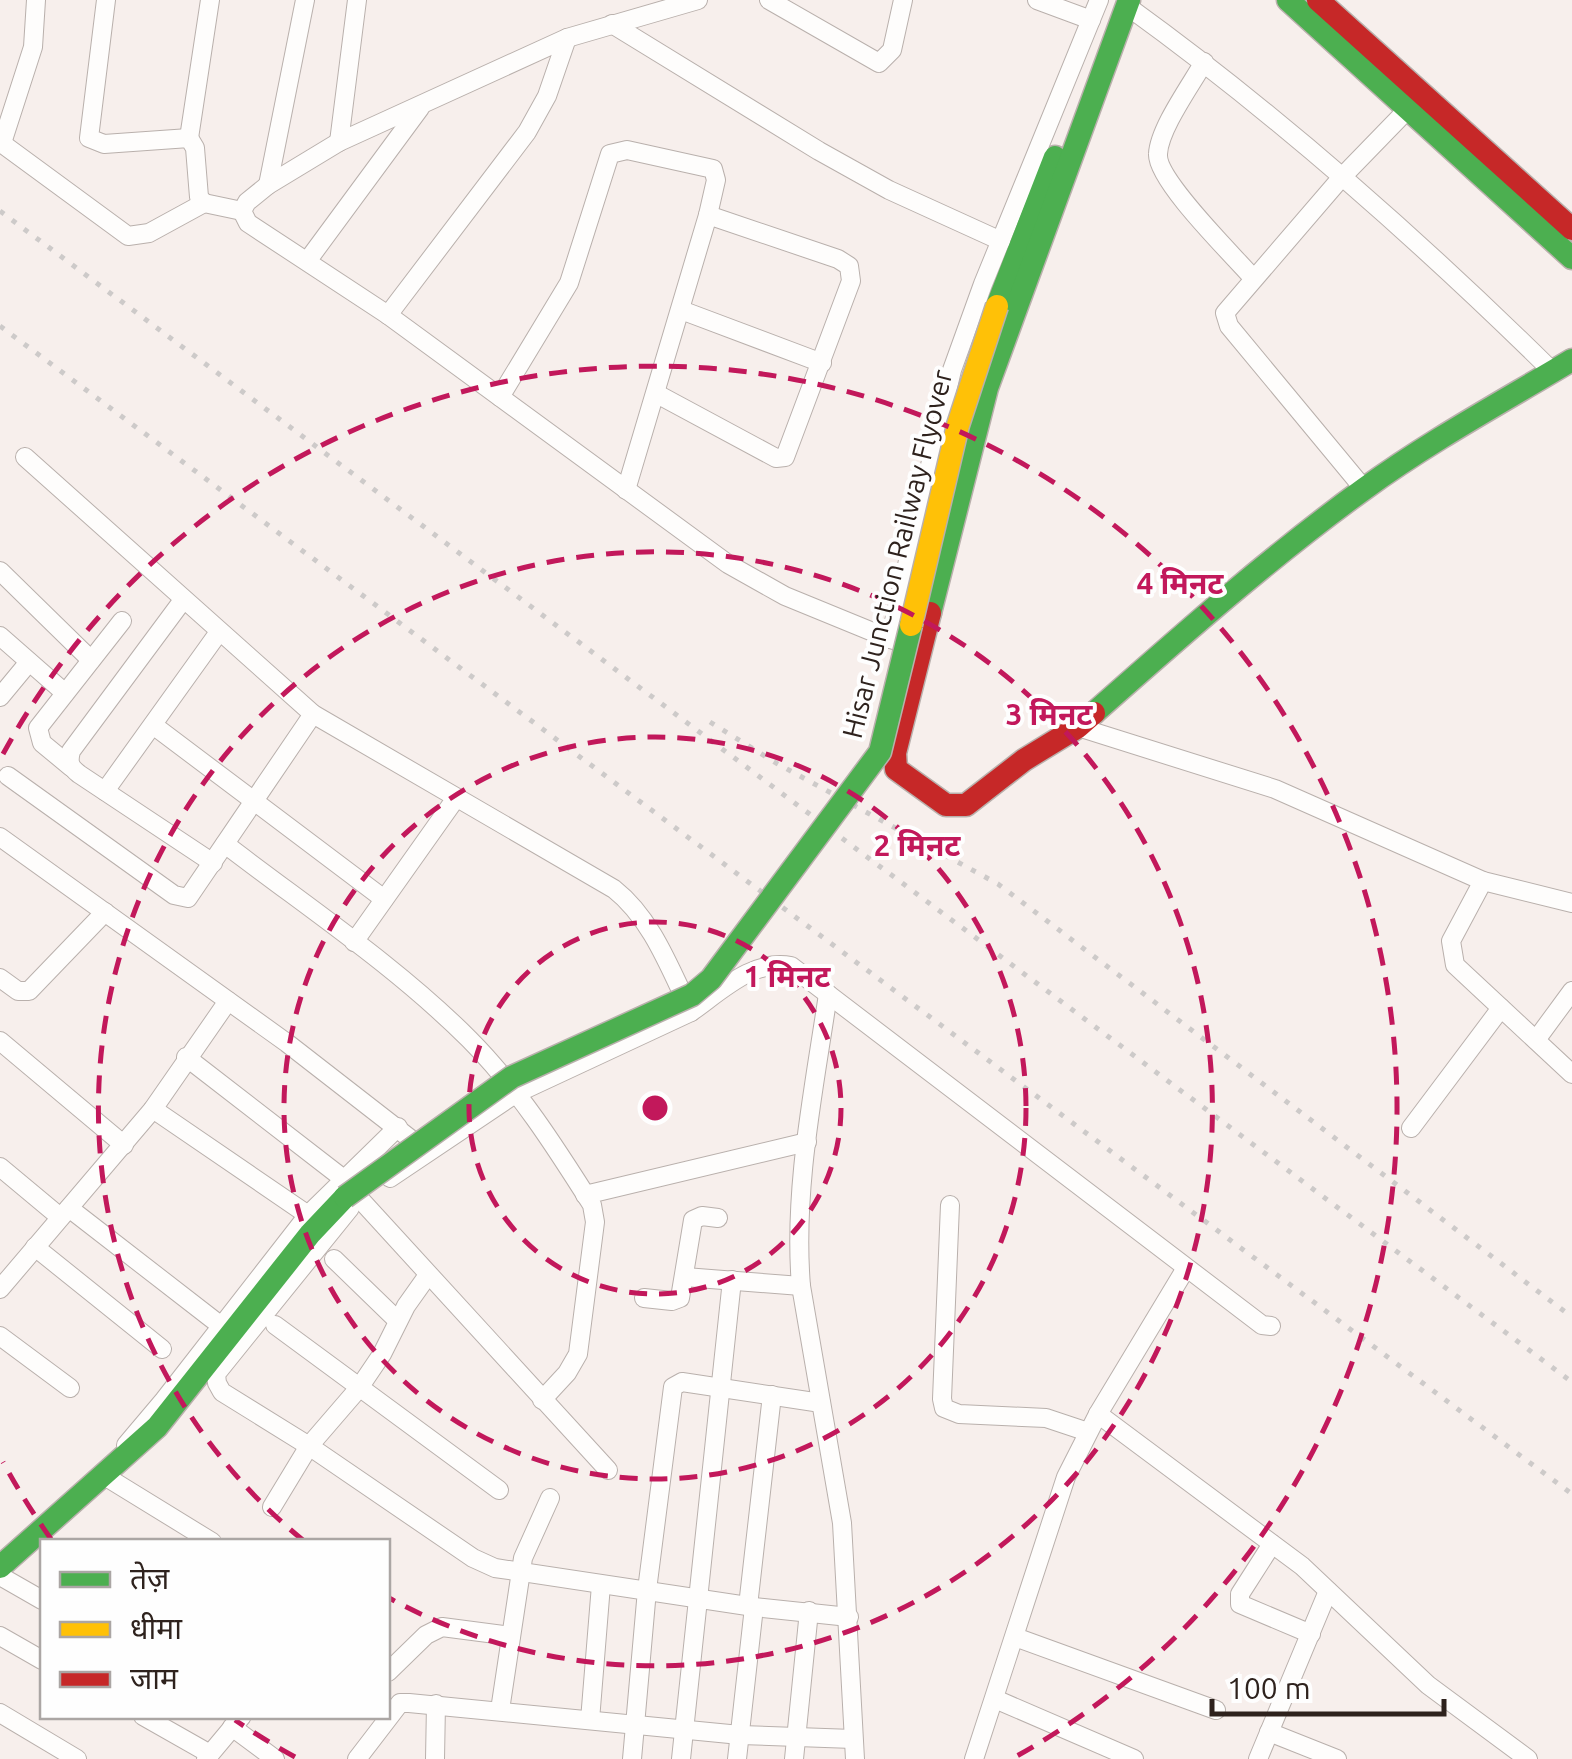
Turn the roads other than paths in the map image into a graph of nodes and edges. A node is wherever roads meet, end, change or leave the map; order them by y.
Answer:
1 (36, 0) edge
2 (106, 0) edge
3 (210, 0) edge
4 (305, 0) edge
5 (358, 0) edge
6 (698, 0) edge
7 (769, 0) edge
8 (903, 0) edge
9 (1037, 0) edge
10 (1098, 0) edge
11 (1288, 0) edge
12 (1318, 0) edge
13 (1124, 2) edge
14 (658, 5) edge
15 (1091, 20) junction
16 (612, 24) junction
17 (567, 38) junction
18 (1204, 62) junction
19 (420, 108) junction
20 (1408, 109) junction
21 (190, 138) junction
22 (1, 142) edge
23 (339, 142) junction
24 (1341, 178) junction
25 (268, 186) junction
26 (204, 203) junction
27 (242, 211) junction
28 (708, 215) junction
29 (1572, 229) edge
30 (1001, 241) junction
31 (1572, 258) edge
32 (308, 260) junction
33 (1253, 278) junction
34 (681, 310) junction
35 (388, 315) junction
36 (822, 362) junction
37 (1562, 366) edge
38 (656, 394) junction
39 (500, 397) junction
40 (25, 456) dead end
41 (1364, 489) junction
42 (626, 490) junction
43 (0, 572) edge
44 (183, 600) junction
45 (122, 621) dead end
46 (220, 632) junction
47 (0, 636) edge
48 (890, 639) junction
49 (920, 647) junction
50 (91, 660) junction
51 (29, 662) junction
52 (64, 693) junction
53 (0, 697) edge
54 (313, 714) junction
55 (153, 724) junction
56 (1078, 726) junction
57 (71, 767) junction
58 (8, 776) dead end
59 (105, 791) junction
60 (456, 798) junction
61 (254, 801) junction
62 (0, 837) edge
63 (225, 844) junction
64 (213, 863) junction
65 (1483, 881) junction
66 (384, 900) junction
67 (1572, 903) edge
68 (105, 912) junction
69 (354, 942) junction
70 (0, 978) edge
71 (1572, 991) edge
72 (828, 994) junction
73 (228, 1001) junction
74 (1501, 1008) junction
75 (691, 1012) junction
76 (1536, 1040) junction
77 (0, 1041) edge
78 (186, 1057) junction
79 (1572, 1074) edge
80 (515, 1094) junction
81 (154, 1109) junction
82 (398, 1127) junction
83 (1411, 1128) dead end
84 (807, 1142) junction
85 (124, 1145) junction
86 (428, 1152) junction
87 (0, 1167) edge
88 (349, 1192) junction
89 (586, 1195) junction
90 (950, 1205) dead end
91 (64, 1212) junction
92 (308, 1215) junction
93 (718, 1218) dead end
94 (35, 1247) junction
95 (334, 1259) dead end
96 (1186, 1268) junction
97 (428, 1275) junction
98 (685, 1277) junction
99 (732, 1280) junction
100 (801, 1286) junction
101 (0, 1289) edge
102 (644, 1298) dead end
103 (398, 1321) junction
104 (220, 1325) junction
105 (275, 1325) dead end
106 (1272, 1326) dead end
107 (0, 1336) edge
108 (162, 1349) dead end
109 (720, 1386) junction
110 (70, 1388) dead end
111 (359, 1388) junction
112 (772, 1395) junction
113 (542, 1400) junction
114 (821, 1402) junction
115 (1098, 1414) junction
116 (1088, 1432) junction
117 (309, 1446) junction
118 (112, 1468) junction
119 (608, 1470) dead end
120 (499, 1490) dead end
121 (550, 1498) dead end
122 (272, 1507) dead end
123 (46, 1537) edge
124 (208, 1539) edge
125 (40, 1541) edge
126 (1272, 1544) junction
127 (0, 1567) edge
128 (520, 1573) junction
129 (0, 1576) edge
130 (601, 1585) junction
131 (647, 1590) junction
132 (1328, 1591) junction
133 (696, 1598) junction
134 (40, 1599) edge
135 (751, 1606) junction
136 (808, 1611) junction
137 (849, 1617) junction
138 (1310, 1634) junction
139 (0, 1636) edge
140 (511, 1636) junction
141 (1015, 1638) junction
142 (40, 1659) edge
143 (392, 1660) edge
144 (394, 1698) edge
145 (995, 1699) junction
146 (436, 1704) junction
147 (500, 1710) junction
148 (1216, 1710) dead end
149 (0, 1712) edge
150 (148, 1719) edge
151 (381, 1719) edge
152 (590, 1720) junction
153 (237, 1722) edge
154 (635, 1725) junction
155 (683, 1729) junction
156 (1270, 1732) junction
157 (740, 1735) junction
158 (796, 1739) junction
159 (854, 1739) junction
160 (1502, 1740) junction
161 (208, 1756) edge
162 (77, 1759) edge
163 (274, 1759) edge
164 (356, 1759) edge
165 (435, 1759) edge
166 (632, 1759) edge
167 (681, 1759) edge
168 (738, 1759) edge
169 (794, 1759) edge
170 (855, 1759) edge
171 (974, 1759) edge
172 (1134, 1759) edge
173 (1258, 1759) edge
174 (1337, 1759) edge
175 (1493, 1759) edge
176 (1528, 1759) edge

1 - 22 street
2 - 21 street
3 - 21 street
4 - 25 street
5 - 23 street
6 - 14 street
7 - 8 street
9 - 15 street
10 - 15 street
11 - 20 main road
12 - 29 main road
13 - 18 street
13 - 49 main road
13 - 88 main road, Hisar Junction Railway Flyover, bridge
14 - 16 street
15 - 30 street
16 - 17 street
16 - 30 street
17 - 19 street
17 - 35 street
18 - 24 street
18 - 33 street
19 - 23 street
19 - 32 street
20 - 24 street
20 - 31 main road
21 - 26 street
22 - 26 street
23 - 25 street
24 - 33 street
24 - 37 street
25 - 27 street
26 - 27 street
27 - 32 street
28 - 34 street
28 - 36 street
28 - 39 street
30 - 48 street
32 - 35 street
33 - 41 street
34 - 36 street
34 - 38 street
35 - 39 street
36 - 38 street
37 - 41 main road
38 - 42 street
39 - 42 street
40 - 44 street
41 - 56 main road
42 - 48 street
43 - 50 street
44 - 46 street
44 - 57 street
45 - 50 street
46 - 54 street
46 - 55 street
47 - 51 street
48 - 49 street
49 - 56 main road
50 - 52 street
51 - 52 street
51 - 53 street
52 - 57 street
54 - 60 street
54 - 61 street
55 - 59 street
55 - 61 street
56 - 65 street
57 - 59 street
58 - 64 street
59 - 64 street
60 - 66 street
60 - 75 street
61 - 63 street
61 - 66 street
62 - 68 street
63 - 64 street
63 - 69 street
65 - 67 street
65 - 74 street
66 - 69 street
68 - 70 street
68 - 73 street
69 - 80 street
71 - 76 street
72 - 75 street
72 - 84 street
72 - 96 street
73 - 78 street
73 - 82 street
74 - 76 street
74 - 83 street
75 - 80 street
76 - 79 street
77 - 85 street
78 - 81 street
78 - 88 street
80 - 86 street
80 - 89 street
81 - 85 street
81 - 92 street
82 - 86 street
82 - 88 street
84 - 89 street
84 - 100 street
85 - 91 street
86 - 88 street
87 - 91 street
88 - 92 street
88 - 97 street
88 - 117 street
88 - 118 main road, Hisar Junction Railway Flyover
89 - 113 street
90 - 116 street
91 - 94 street
91 - 104 street
92 - 104 street
93 - 98 street
94 - 101 street
94 - 108 street
95 - 103 street
96 - 106 street
96 - 115 street
97 - 103 street
97 - 113 street
98 - 99 street
98 - 102 street
99 - 100 street
99 - 109 street
100 - 114 street
103 - 111 street
104 - 118 street
105 - 111 street
107 - 110 street
109 - 112 street
109 - 131 street
109 - 133 street
111 - 117 street
111 - 120 street
112 - 114 street
112 - 135 street
113 - 119 street
114 - 137 street
115 - 116 street
115 - 126 street
116 - 141 street
117 - 122 street
117 - 128 street
118 - 123 main road, Hisar Junction Railway Flyover
118 - 124 street
121 - 128 street
125 - 127 main road, Hisar Junction Railway Flyover
126 - 132 street
126 - 138 street
128 - 130 street
128 - 140 street
129 - 134 street
130 - 131 street
130 - 152 street
131 - 133 street
131 - 154 street
132 - 138 street
132 - 160 street
133 - 135 street
133 - 155 street
135 - 136 street
135 - 157 street
136 - 137 street
136 - 158 street
137 - 159 street
138 - 156 street
139 - 142 street
140 - 143 street
140 - 147 street
141 - 145 street
141 - 148 street
144 - 146 street
145 - 171 street
145 - 172 street
146 - 147 street
146 - 165 street
147 - 152 street
149 - 162 street
150 - 161 street
151 - 164 street
152 - 154 street
153 - 161 street
153 - 163 street
154 - 155 street
154 - 166 street
155 - 157 street
155 - 167 street
156 - 173 street
156 - 174 street
157 - 158 street
157 - 168 street
158 - 159 street
158 - 169 street
159 - 170 street
160 - 175 street
160 - 176 street

